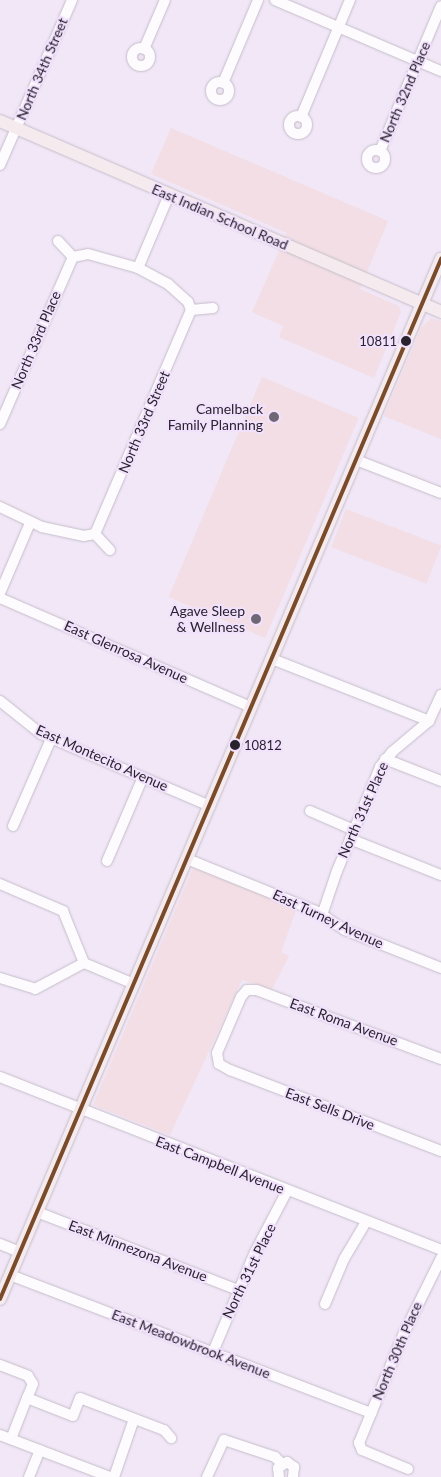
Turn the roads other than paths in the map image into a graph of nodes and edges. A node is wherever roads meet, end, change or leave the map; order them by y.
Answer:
1 (72, 0) edge
2 (166, 0) edge
3 (258, 0) edge
4 (275, 0) edge
5 (350, 0) edge
6 (441, 6) edge
7 (339, 27) junction
8 (144, 49) dead end
9 (418, 62) junction
10 (441, 71) edge
11 (223, 82) dead end
12 (301, 117) dead end
13 (0, 121) edge
14 (16, 128) junction
15 (380, 151) dead end
16 (0, 165) edge
17 (169, 195) junction
18 (58, 241) dead end
19 (73, 257) junction
20 (441, 259) edge
21 (138, 268) junction
22 (422, 304) junction
23 (213, 308) dead end
24 (191, 310) junction
25 (441, 312) edge
26 (0, 424) edge
27 (356, 460) junction
28 (441, 493) edge
29 (0, 508) edge
30 (30, 523) junction
31 (95, 534) junction
32 (110, 550) dead end
33 (0, 593) edge
34 (0, 598) edge
35 (272, 659) junction
36 (441, 695) edge
37 (0, 701) edge
38 (251, 707) junction
39 (429, 721) junction
40 (51, 739) junction
41 (385, 759) junction
42 (143, 777) junction
43 (441, 781) edge
44 (210, 806) junction
45 (310, 811) dead end
46 (13, 826) dead end
47 (352, 835) junction
48 (187, 859) junction
49 (107, 861) dead end
50 (441, 875) edge
51 (0, 884) edge
52 (322, 915) junction
53 (84, 963) junction
54 (441, 968) edge
55 (0, 978) edge
56 (134, 984) junction
57 (441, 1059) edge
58 (219, 1064) joint
59 (0, 1077) edge
60 (80, 1111) junction
61 (441, 1151) edge
62 (287, 1191) junction
63 (37, 1212) junction
64 (366, 1222) junction
65 (0, 1244) edge
66 (441, 1250) edge
67 (20, 1252) junction
68 (441, 1258) edge
69 (10, 1275) junction
70 (238, 1290) junction
71 (0, 1300) edge
72 (325, 1304) dead end
73 (213, 1352) junction
74 (0, 1365) edge
75 (27, 1398) junction
76 (372, 1413) junction
77 (134, 1419) junction
78 (0, 1435) edge
79 (171, 1438) dead end
80 (11, 1439) junction
81 (40, 1450) junction
82 (281, 1463) junction
83 (408, 1474) edge
84 (29, 1477) edge
85 (112, 1477) edge
86 (207, 1477) edge
87 (279, 1477) edge
88 (293, 1477) edge

1 - 14 street, North 34th Street
2 - 8 street
3 - 11 street
4 - 7 street
5 - 7 street
6 - 9 street, North 32nd Place
7 - 9 street
7 - 12 street
9 - 10 street
9 - 15 street, North 32nd Place
13 - 14 main road, East Indian School Road
14 - 16 street, North 34th Street
14 - 17 main road, East Indian School Road
17 - 21 street
17 - 22 main road, East Indian School Road
18 - 19 street
19 - 21 street
19 - 26 street, North 33rd Place
20 - 22 main road
21 - 24 street
22 - 25 main road, East Indian School Road
22 - 27 main road
23 - 24 street
24 - 31 street, North 33rd Street
27 - 28 street
27 - 35 main road
29 - 30 street
30 - 31 street
30 - 33 street
31 - 32 street
34 - 38 street, East Glenrosa Avenue
35 - 38 main road
35 - 39 street
36 - 39 street, North 31st Place
37 - 40 street, East Montecito Avenue
38 - 44 main road
39 - 41 street, North 31st Place
40 - 42 street, East Montecito Avenue
40 - 46 street
41 - 43 street
41 - 47 street, North 31st Place
42 - 44 street, East Montecito Avenue
42 - 49 street
44 - 48 main road
45 - 47 street
47 - 50 street
47 - 52 street, North 31st Place
48 - 52 street, East Turney Avenue
48 - 56 main road
51 - 53 street
52 - 54 street, East Turney Avenue
53 - 55 street
53 - 56 street
56 - 60 main road
57 - 58 street, East Roma Avenue
58 - 61 street, East Sells Drive
59 - 60 street, East Campbell Avenue
60 - 62 street, East Campbell Avenue
60 - 63 main road
62 - 64 street, East Campbell Avenue
62 - 70 street, North 31st Place
63 - 67 main road
63 - 70 street, East Minnezona Avenue
64 - 66 street, East Campbell Avenue
64 - 72 street
65 - 67 street
67 - 69 main road
68 - 76 street, North 30th Place
69 - 71 main road
69 - 73 street, East Meadowbrook Avenue
70 - 73 street, North 31st Place
73 - 76 street, East Meadowbrook Avenue
74 - 75 street
75 - 77 street
75 - 80 street
76 - 83 street, North 30th Place
77 - 79 street
77 - 85 street
78 - 80 street
80 - 81 street
81 - 84 street
81 - 85 street
82 - 86 street
82 - 87 street
82 - 88 street

